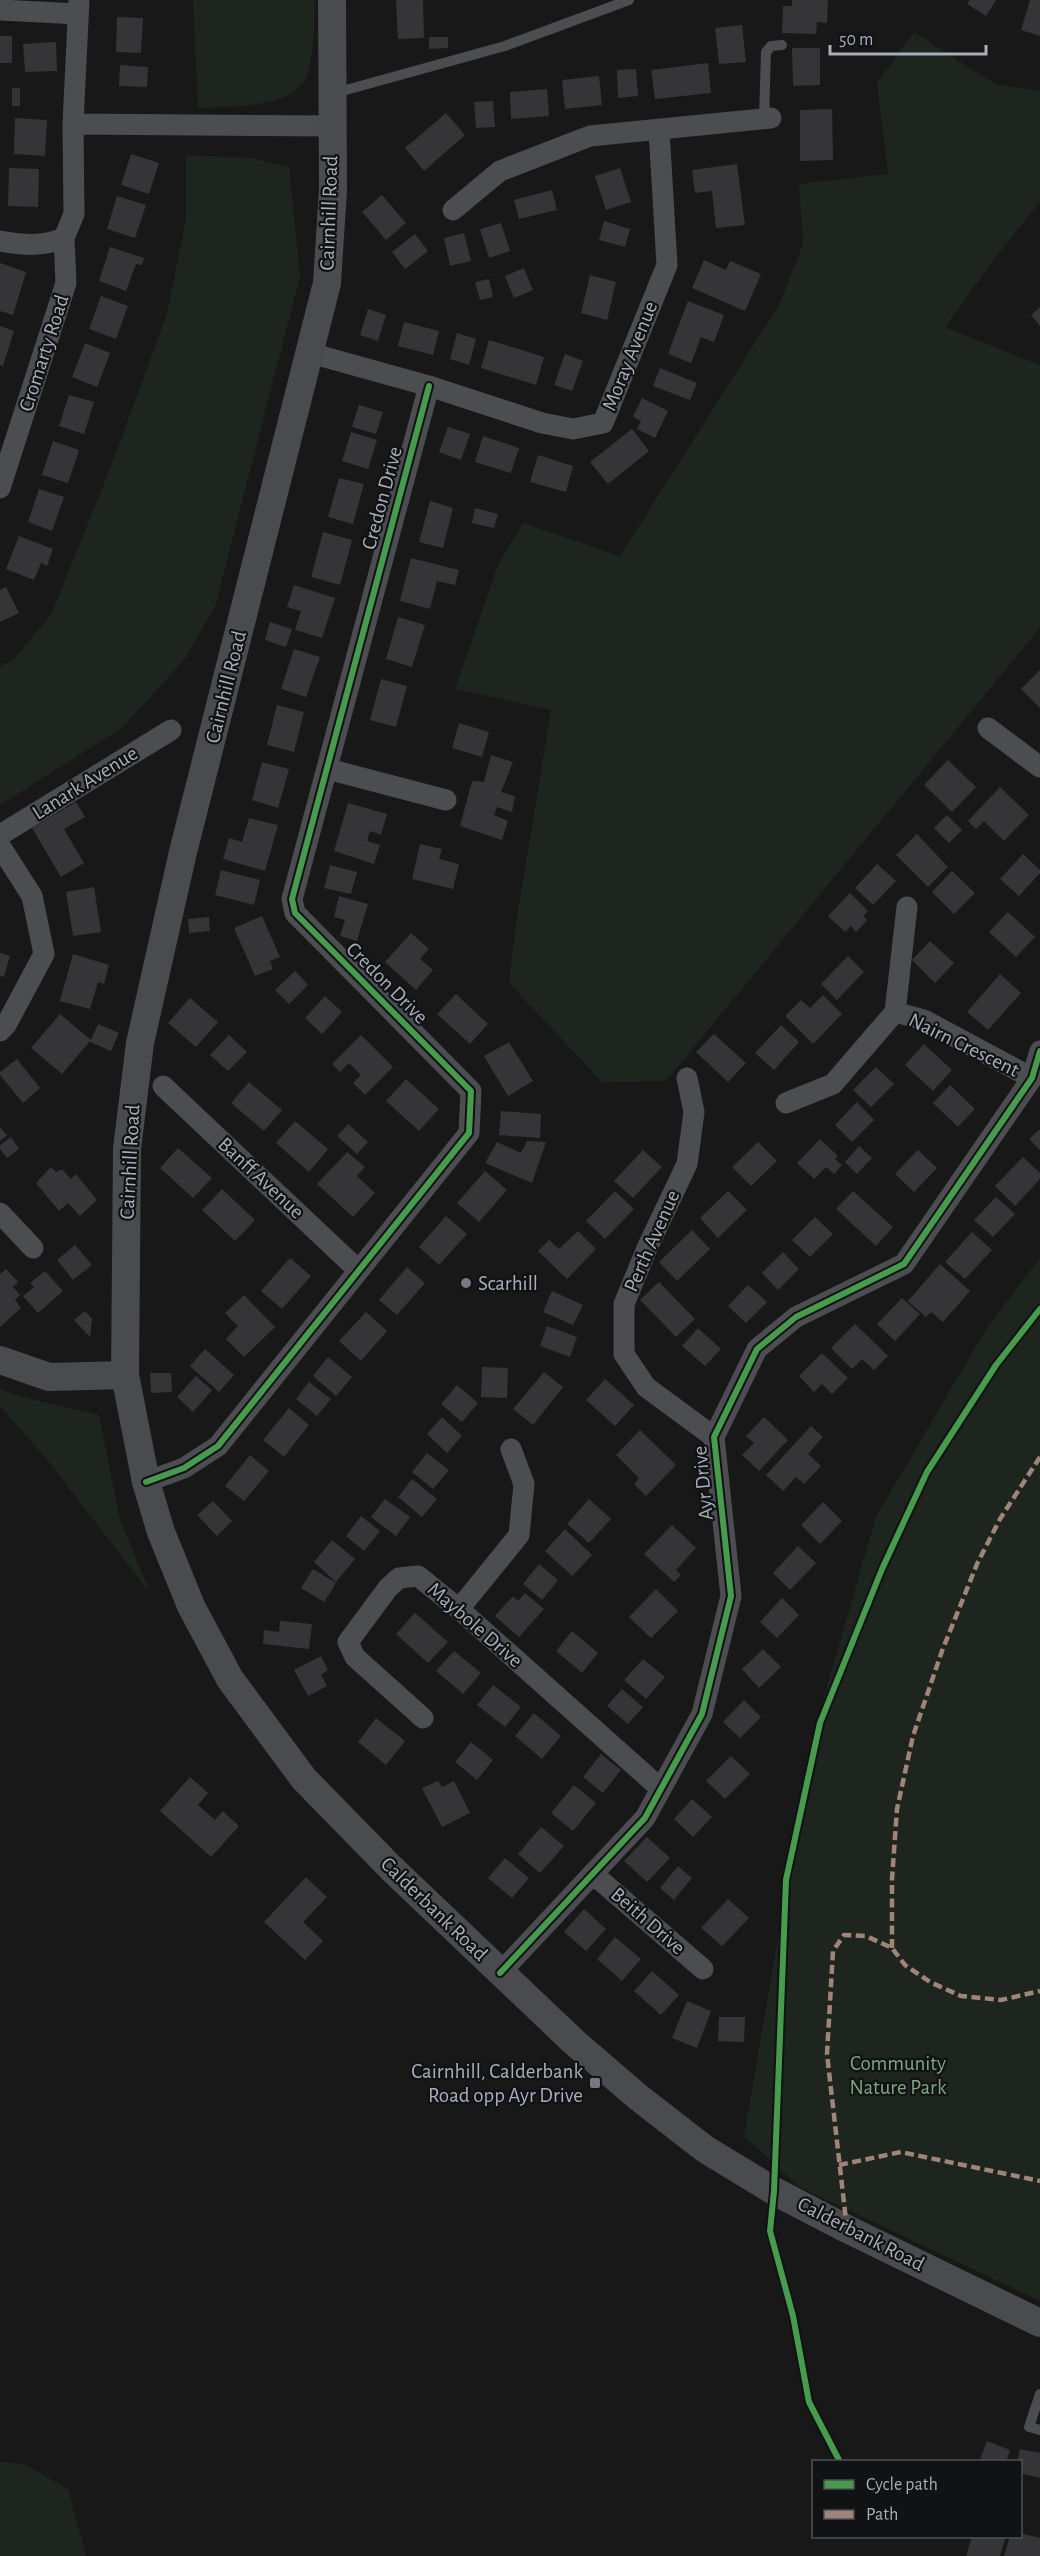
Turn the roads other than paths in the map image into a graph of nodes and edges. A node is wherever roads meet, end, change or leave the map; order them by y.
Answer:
1 (332, 0) edge
2 (629, 0) edge
3 (78, 7) edge
4 (0, 10) edge
5 (782, 45) dead end
6 (333, 94) junction
7 (768, 118) joint
8 (73, 124) junction
9 (332, 126) junction
10 (659, 130) junction
11 (453, 210) dead end
12 (64, 238) junction
13 (0, 242) edge
14 (310, 353) junction
15 (429, 386) junction
16 (0, 488) edge
17 (988, 728) dead end
18 (171, 730) dead end
19 (1040, 767) edge
20 (328, 769) junction
21 (446, 800) dead end
22 (0, 835) edge
23 (0, 846) edge
24 (907, 907) dead end
25 (896, 1012) junction
26 (0, 1031) edge
27 (1040, 1051) edge
28 (687, 1078) dead end
29 (1032, 1078) junction
30 (163, 1086) dead end
31 (786, 1103) dead end
32 (0, 1213) edge
33 (33, 1248) dead end
34 (358, 1270) junction
35 (0, 1360) edge
36 (125, 1375) junction
37 (714, 1437) junction
38 (511, 1449) dead end
39 (146, 1482) junction
40 (459, 1609) junction
41 (423, 1718) dead end
42 (661, 1789) junction
43 (593, 1874) junction
44 (703, 1969) dead end
45 (500, 1973) junction
46 (1040, 2323) edge
47 (1040, 2394) edge
48 (1040, 2430) edge

1 - 6 main road, Cairnhill Road
2 - 6 lane
3 - 4 street
3 - 8 street, Cromarty Road
5 - 7 lane
6 - 9 main road, Cairnhill Road
7 - 10 street
8 - 9 street
8 - 12 street, Cromarty Road
9 - 14 main road, Cairnhill Road
10 - 11 street
10 - 15 street, Moray Avenue
12 - 13 street
12 - 16 street, Cromarty Road
14 - 15 street, Moray Avenue
14 - 36 main road, Cairnhill Road
15 - 20 street, Credon Drive
17 - 19 street
18 - 22 street, Lanark Avenue
20 - 21 street
20 - 34 street, Credon Drive
23 - 26 street
24 - 25 street, Nairn Crescent
25 - 29 street, Nairn Crescent
25 - 31 street, Nairn Crescent
27 - 29 street, Ayr Drive
28 - 37 street, Perth Avenue
29 - 37 street, Ayr Drive
30 - 34 street, Banff Avenue
32 - 33 street
34 - 39 street, Credon Drive
35 - 36 main road
36 - 39 main road, Calderbank Road
37 - 42 street, Ayr Drive
38 - 40 street
39 - 45 main road, Calderbank Road
40 - 41 street, Maybole Drive
40 - 42 street, Maybole Drive
42 - 43 street, Ayr Drive
43 - 44 street, Beith Drive
43 - 45 street, Ayr Drive
45 - 46 main road, Calderbank Road
47 - 48 lane

